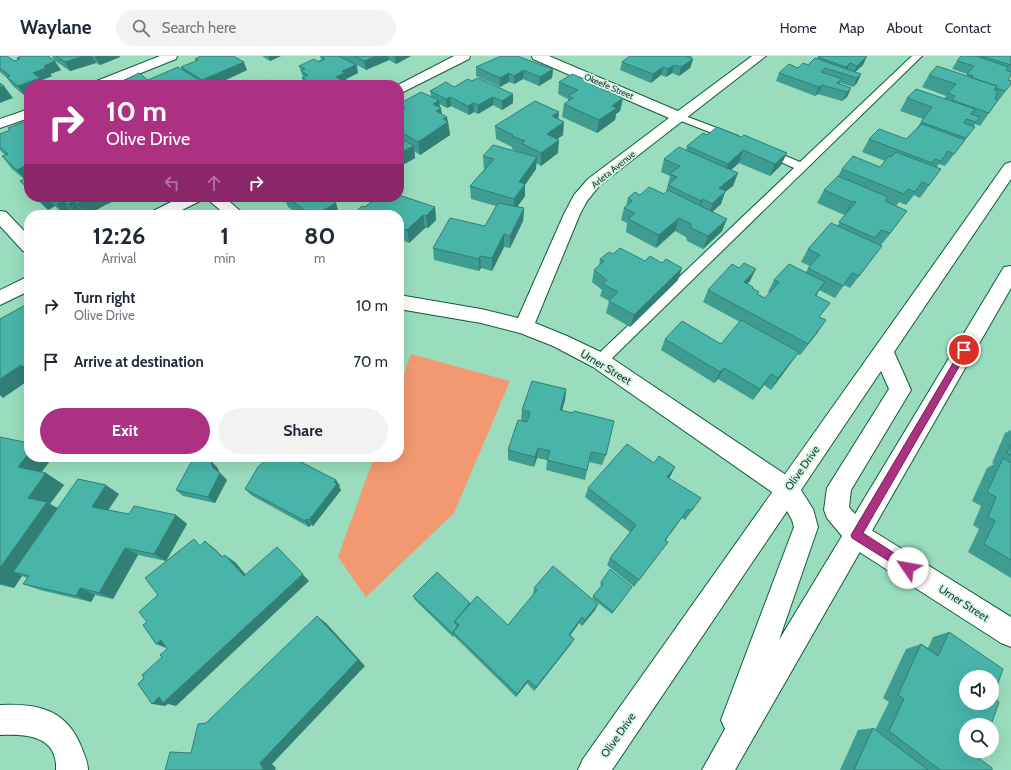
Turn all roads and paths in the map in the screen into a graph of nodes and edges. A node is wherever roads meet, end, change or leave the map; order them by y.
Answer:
1 (171, 56) edge
2 (464, 56) edge
3 (538, 56) edge
4 (760, 56) edge
5 (917, 56) edge
6 (111, 80) edge
7 (404, 87) edge
8 (24, 115) edge
9 (680, 117) junction
10 (0, 124) edge
11 (802, 167) junction
12 (1011, 167) edge
13 (184, 202) edge
14 (220, 202) edge
15 (169, 210) edge
16 (230, 210) edge
17 (0, 216) edge
18 (24, 241) edge
19 (1011, 272) edge
20 (24, 286) edge
21 (0, 298) edge
22 (404, 303) edge
23 (524, 327) junction
24 (883, 351) junction
25 (600, 361) junction
26 (787, 489) junction
27 (856, 535) junction
28 (1011, 633) edge
29 (0, 720) edge
30 (72, 770) edge
31 (594, 770) edge
32 (718, 770) edge

1 - 6 street
2 - 7 street
3 - 9 street, Okeefe Street
4 - 9 street, Arleta Avenue
5 - 11 lane
8 - 10 street
9 - 11 lane
9 - 23 street, Arleta Avenue
11 - 25 lane
12 - 24 street, Olive Drive
13 - 15 street
14 - 16 street
17 - 18 street
19 - 27 street
20 - 21 street
22 - 23 street, Urner Street
23 - 25 street, Urner Street
24 - 26 street, Olive Drive
24 - 27 street, Urner Street
25 - 26 street, Urner Street
26 - 31 street, Olive Drive
26 - 32 street
27 - 28 street, Urner Street
27 - 32 street
29 - 30 street

